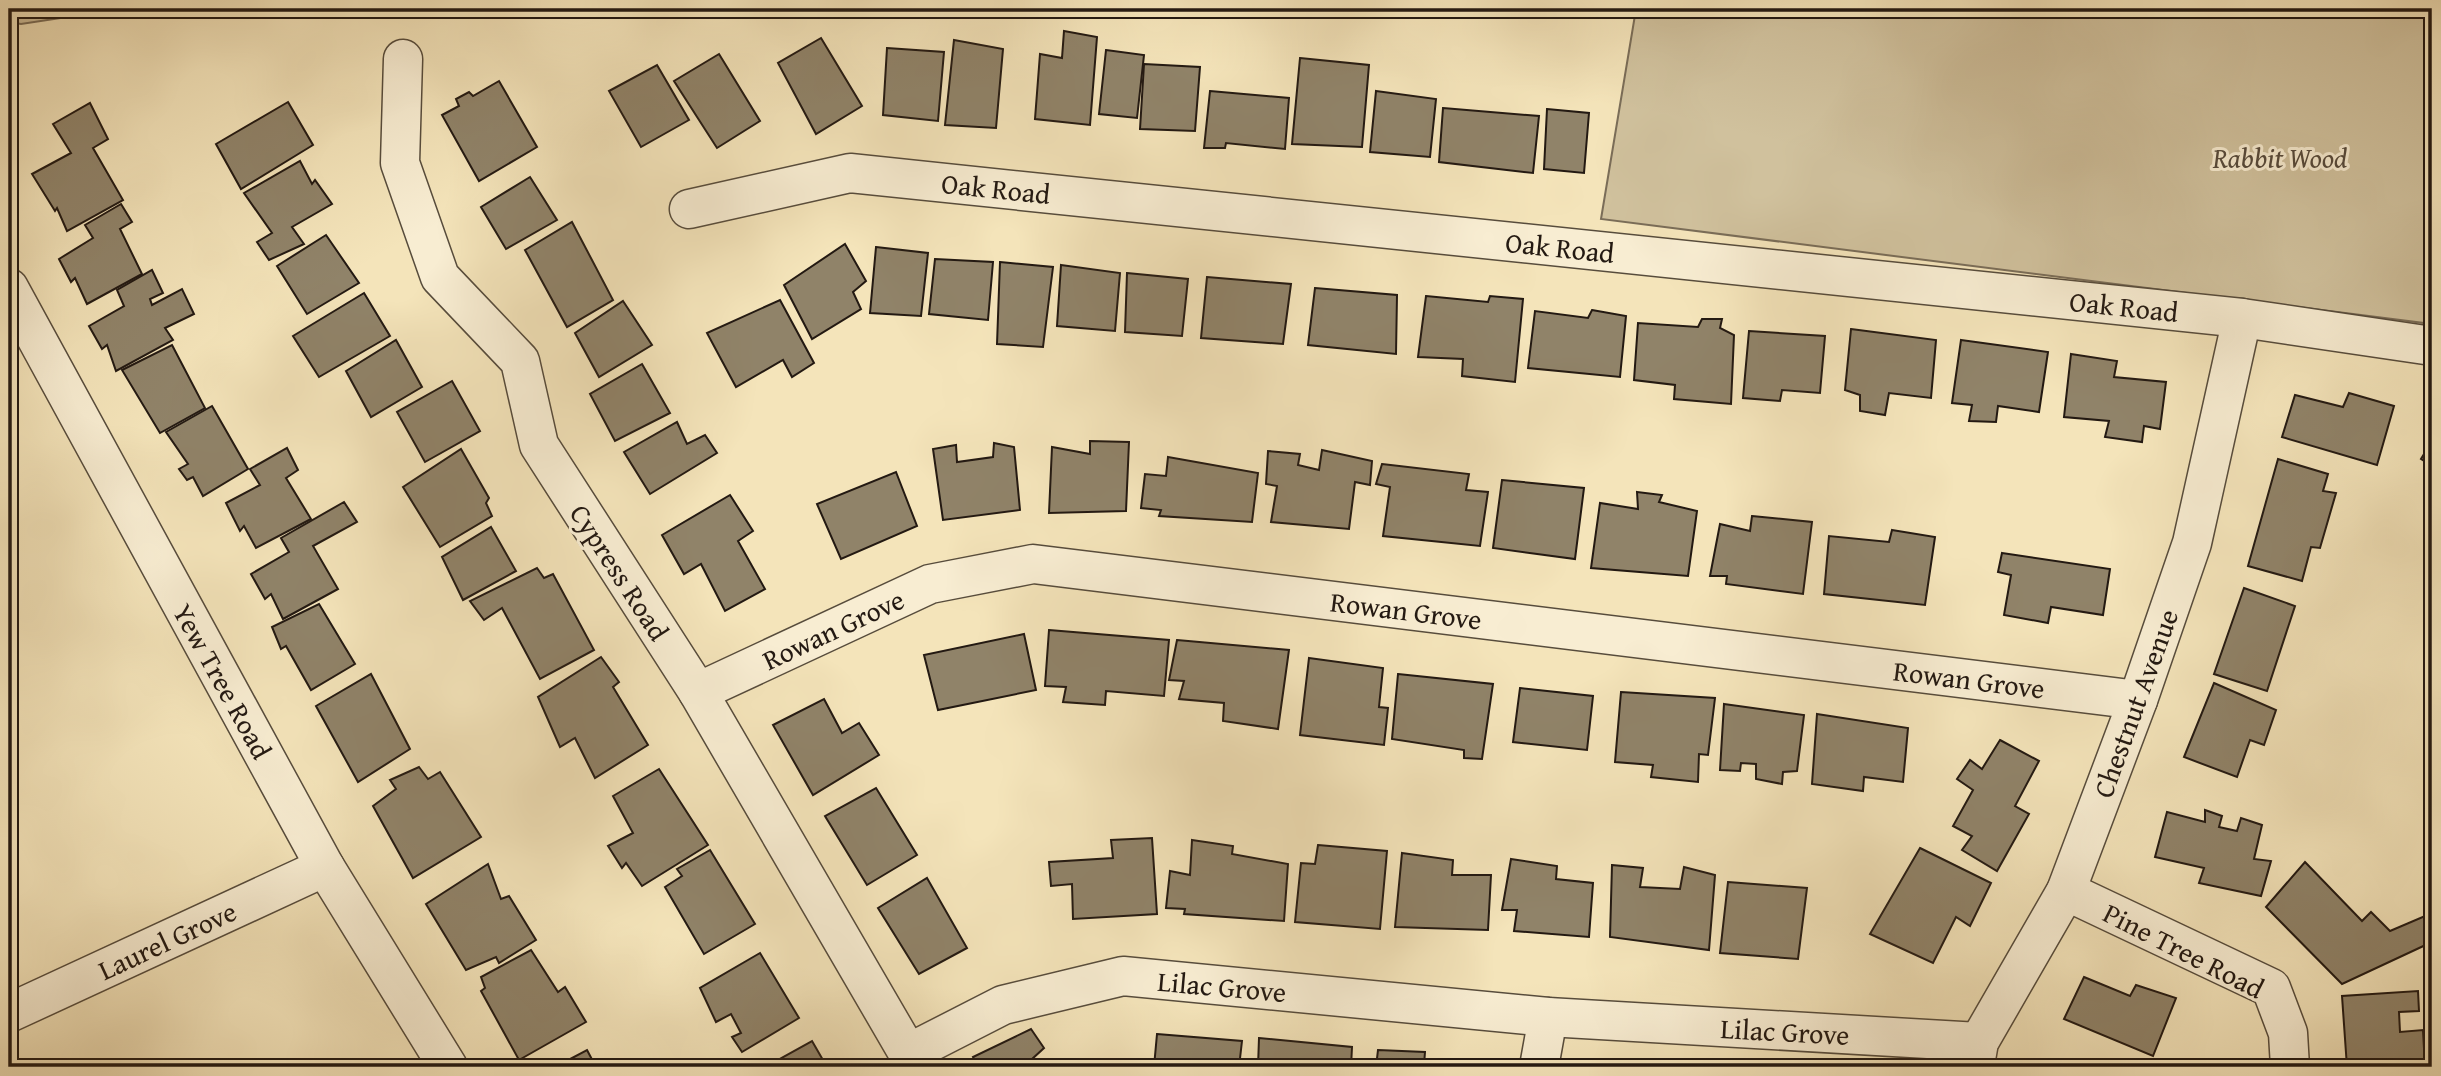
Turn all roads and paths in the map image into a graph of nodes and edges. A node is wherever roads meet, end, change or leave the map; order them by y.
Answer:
1 (403, 59) dead end
2 (689, 209) dead end
3 (9, 288) edge
4 (2242, 318) junction
5 (2432, 346) edge
6 (698, 692) junction
7 (2138, 700) junction
8 (325, 867) junction
9 (2066, 891) junction
10 (9, 1013) edge
11 (1548, 1017) junction
12 (1977, 1055) edge
13 (913, 1060) edge
14 (448, 1067) edge
15 (1539, 1067) edge
16 (2290, 1067) edge

1 - 6 street, Cypress Road
2 - 4 street, Oak Road
3 - 8 street, Yew Tree Road
4 - 5 street, Oak Road
4 - 7 street, Chestnut Avenue
6 - 7 street, Rowan Grove
6 - 13 street, Cypress Road
7 - 9 street, Chestnut Avenue
8 - 10 street, Laurel Grove
8 - 14 street, Yew Tree Road
9 - 12 street, Chestnut Avenue
9 - 16 street, Pine Tree Road
11 - 12 street, Lilac Grove
11 - 13 street, Lilac Grove
11 - 15 street

